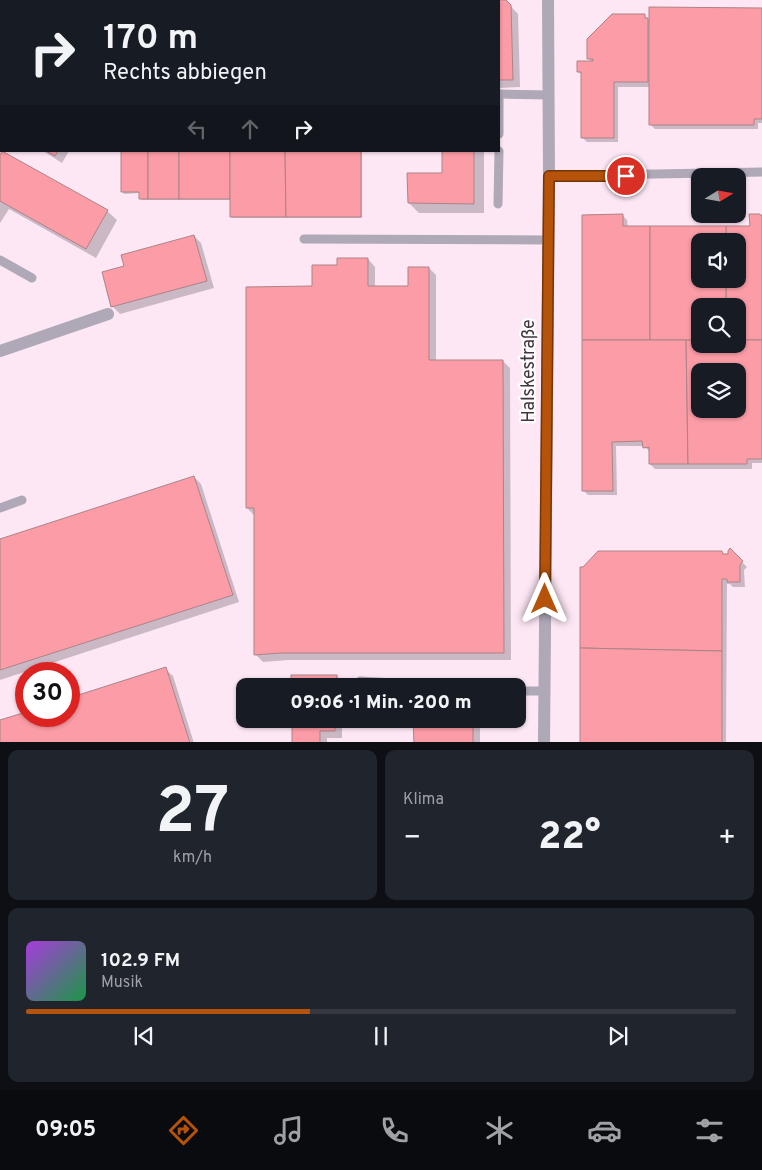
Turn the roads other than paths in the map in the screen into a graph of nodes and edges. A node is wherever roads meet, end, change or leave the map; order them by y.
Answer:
1 (548, 0) edge
2 (500, 94) edge
3 (548, 94) junction
4 (498, 152) edge
5 (762, 172) edge
6 (549, 176) junction
7 (498, 204) dead end
8 (304, 239) dead end
9 (548, 240) junction
10 (0, 260) edge
11 (32, 278) dead end
12 (108, 314) dead end
13 (0, 350) edge
14 (22, 500) dead end
15 (0, 508) edge
16 (544, 690) junction
17 (526, 691) edge
18 (544, 742) edge

1 - 3 street, Halskestraße
2 - 3 lane
3 - 6 street, Halskestraße
4 - 7 lane
5 - 6 lane
6 - 9 street, Halskestraße
8 - 9 lane
9 - 16 street, Halskestraße
10 - 11 lane
12 - 13 street
14 - 15 lane
16 - 17 lane
16 - 18 street, Halskestraße

